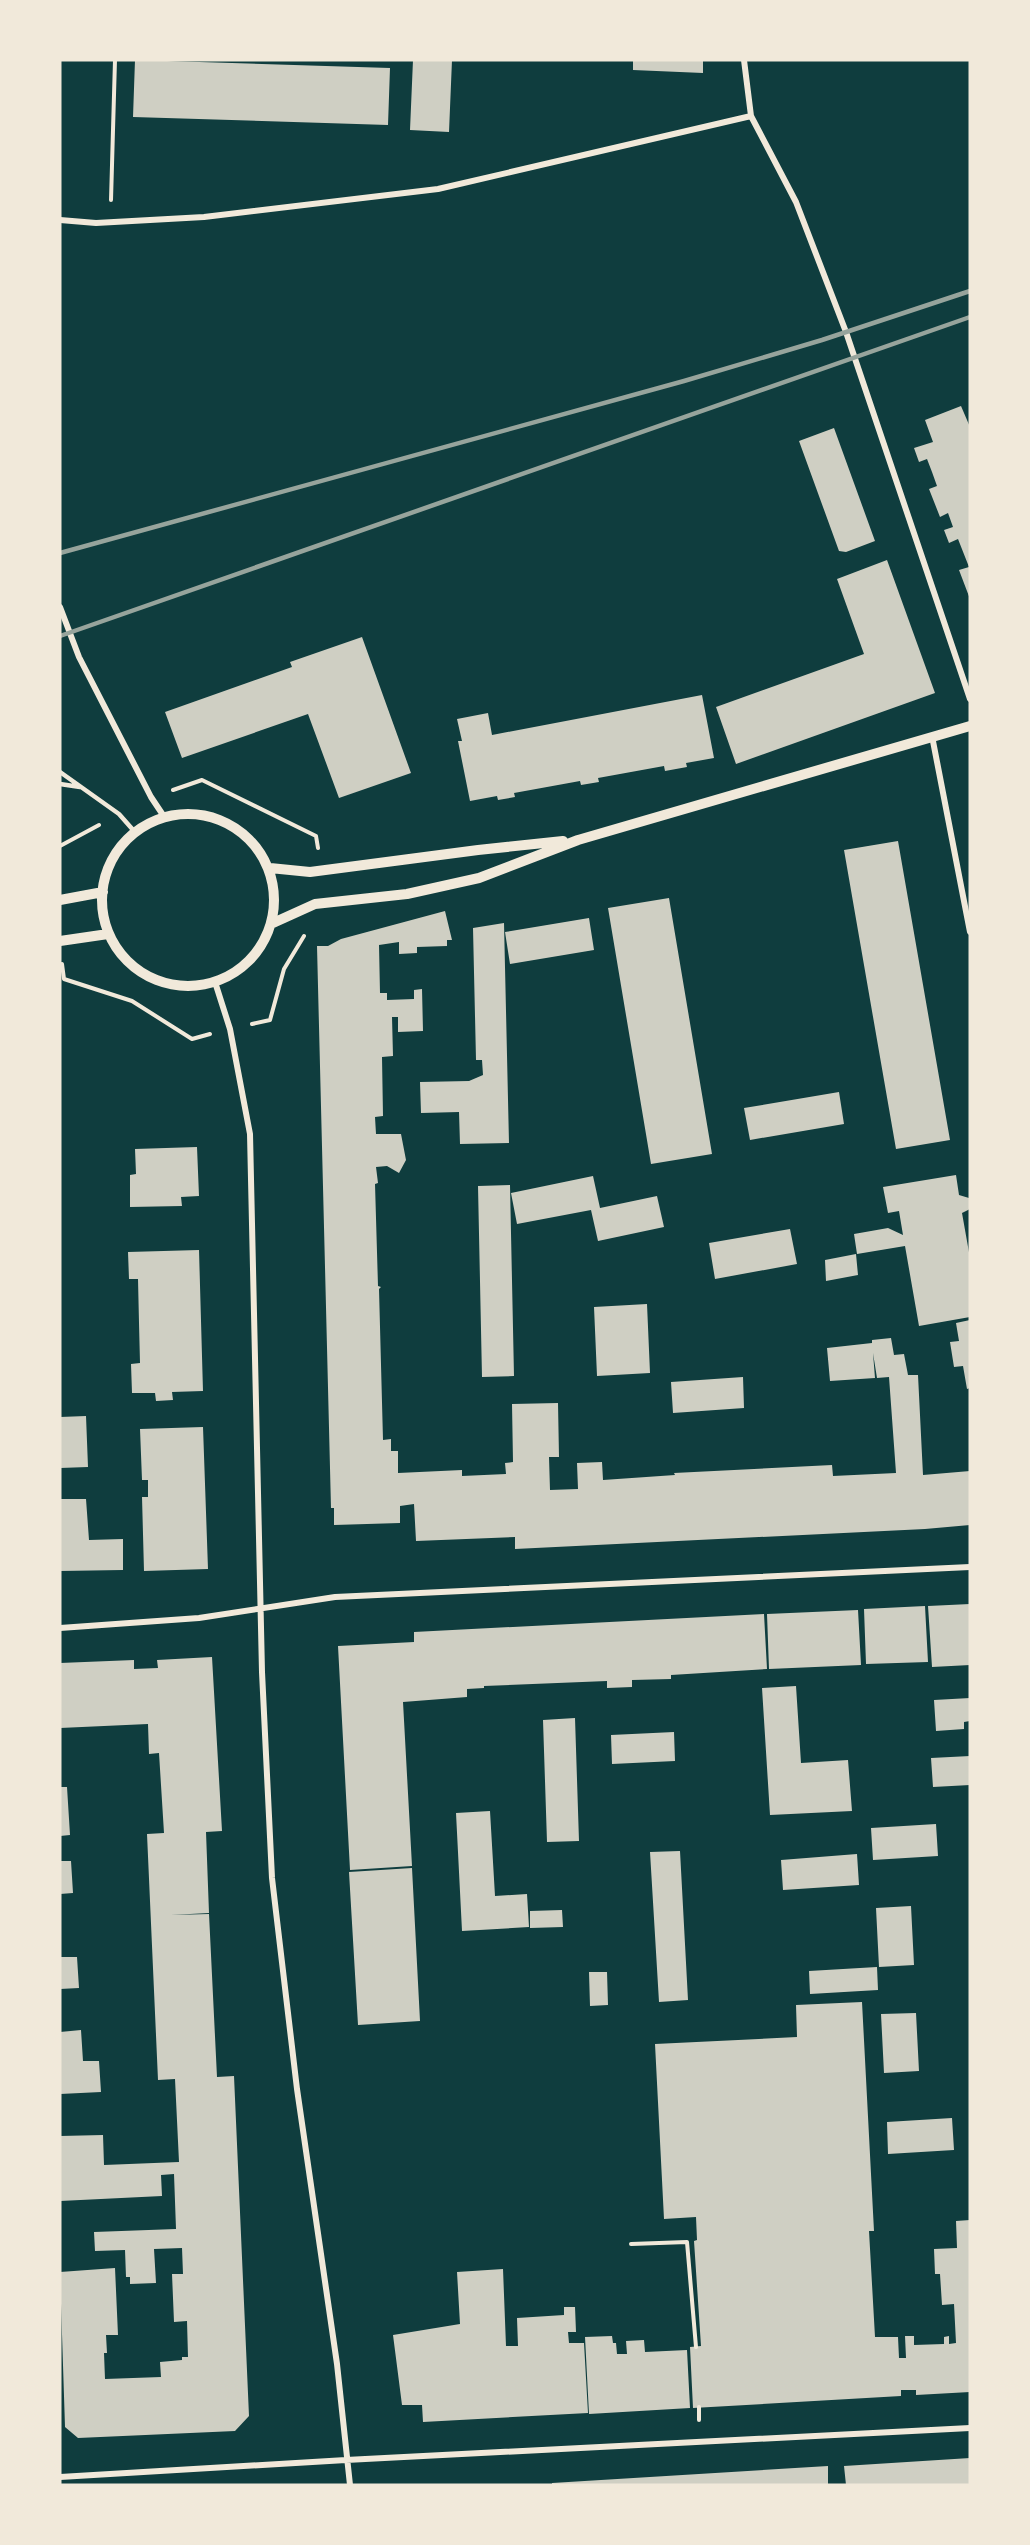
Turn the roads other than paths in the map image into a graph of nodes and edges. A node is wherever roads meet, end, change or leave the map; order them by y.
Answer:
1 (744, 60) edge
2 (751, 116) junction
3 (60, 220) edge
4 (60, 607) edge
5 (970, 699) edge
6 (970, 726) edge
7 (932, 736) junction
8 (60, 772) edge
9 (60, 784) edge
10 (83, 787) junction
11 (163, 815) junction
12 (134, 831) junction
13 (578, 840) junction
14 (270, 868) junction
15 (103, 892) junction
16 (60, 900) edge
17 (273, 923) junction
18 (970, 932) edge
19 (108, 934) junction
20 (60, 941) edge
21 (215, 982) junction
22 (970, 1567) edge
23 (261, 1609) junction
24 (60, 1628) edge
25 (970, 2428) edge
26 (346, 2460) junction
27 (60, 2477) edge
28 (350, 2485) edge

1 - 2 street
2 - 3 street
2 - 5 street
4 - 11 street
6 - 7 street
7 - 13 street
7 - 18 street
8 - 10 lane
9 - 10 lane
10 - 12 lane
11 - 12 street
11 - 14 street
12 - 15 street
13 - 14 street
13 - 17 street
14 - 17 street
15 - 16 street
15 - 19 street
17 - 21 street
19 - 20 street
19 - 21 street
21 - 23 street
22 - 23 street
23 - 24 street
23 - 26 street
25 - 26 street
26 - 27 street
26 - 28 street

